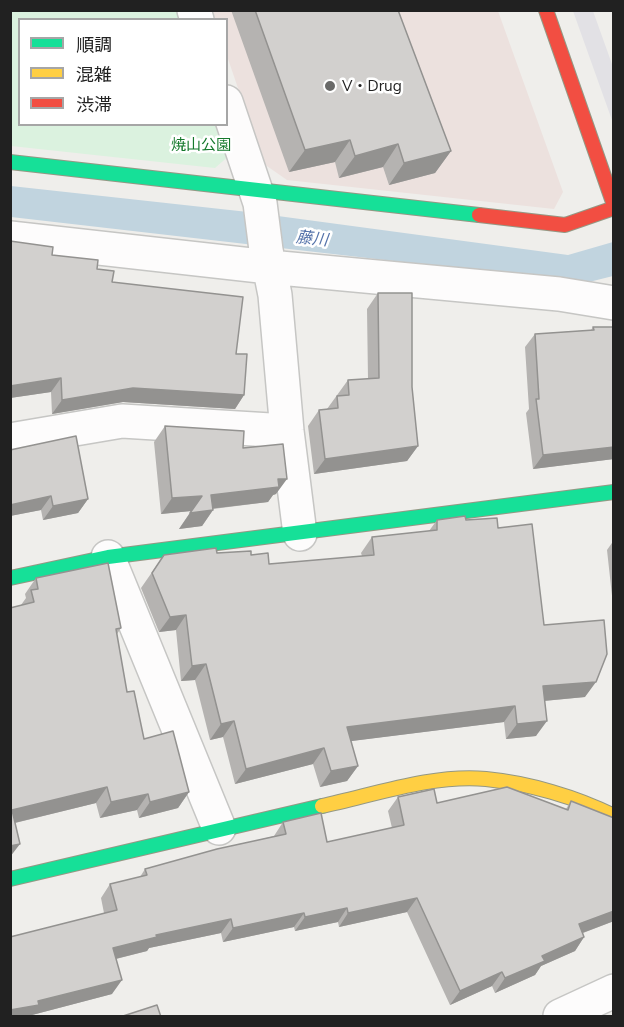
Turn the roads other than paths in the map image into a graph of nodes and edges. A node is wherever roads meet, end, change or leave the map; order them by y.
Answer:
1 (546, 10) edge
2 (228, 108) edge
3 (10, 162) edge
4 (259, 196) junction
5 (614, 206) edge
6 (10, 238) edge
7 (267, 259) junction
8 (614, 303) edge
9 (286, 431) junction
10 (10, 440) edge
11 (614, 492) edge
12 (300, 534) junction
13 (108, 557) junction
14 (10, 578) edge
15 (614, 816) edge
16 (219, 828) junction
17 (10, 879) edge
18 (614, 991) edge
19 (560, 1017) edge

1 - 5 street
2 - 4 street
3 - 4 street
4 - 5 street
4 - 7 street
6 - 7 street
7 - 8 street
7 - 9 street
9 - 10 street
9 - 12 street
11 - 12 street
12 - 13 street
13 - 14 street
13 - 16 street
15 - 16 street
16 - 17 street
18 - 19 street

